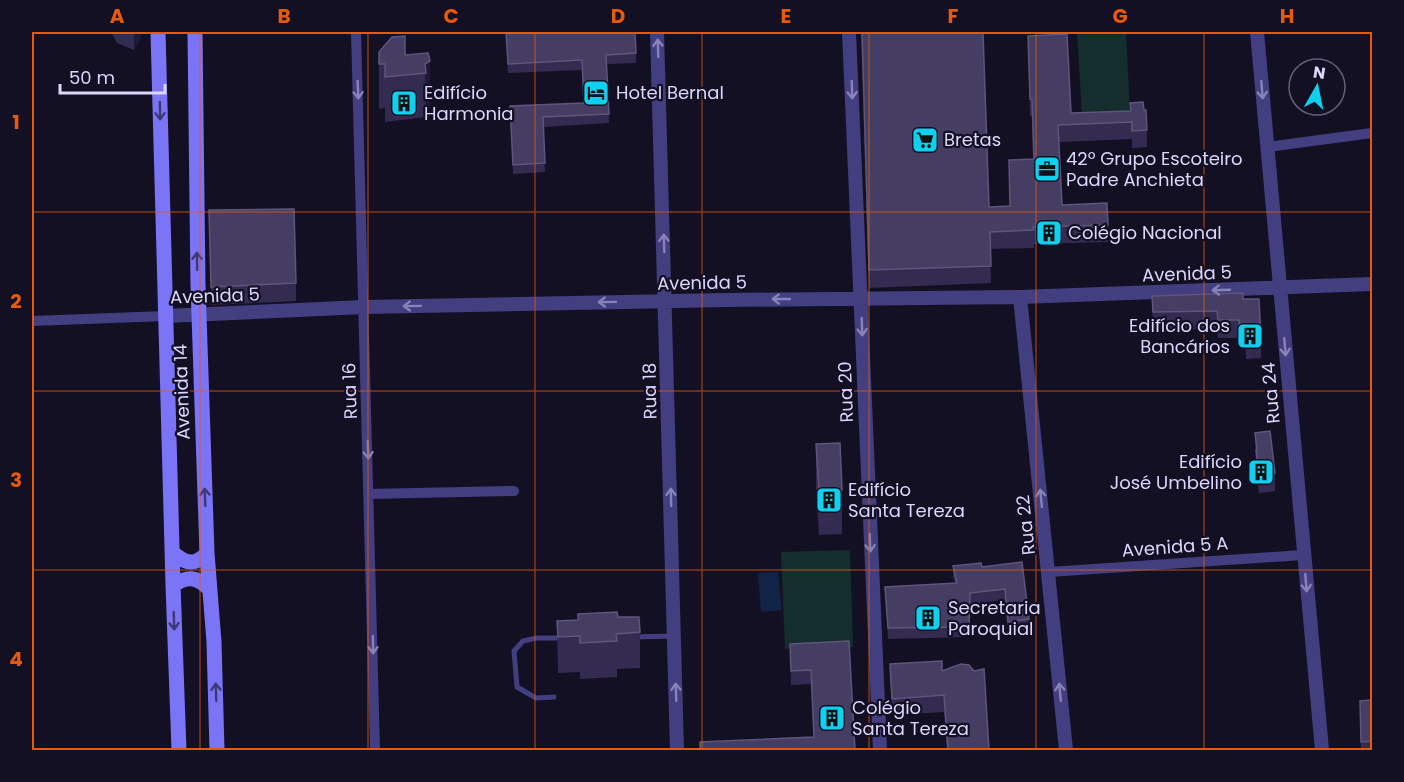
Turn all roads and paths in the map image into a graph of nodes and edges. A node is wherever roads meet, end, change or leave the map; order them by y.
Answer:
1 (158, 32) edge
2 (195, 32) edge
3 (356, 32) edge
4 (657, 32) edge
5 (849, 32) edge
6 (1257, 32) edge
7 (1372, 133) edge
8 (1267, 147) junction
9 (1372, 284) edge
10 (1280, 288) junction
11 (1020, 297) junction
12 (860, 299) junction
13 (666, 301) junction
14 (364, 307) junction
15 (199, 314) junction
16 (165, 315) junction
17 (32, 321) edge
18 (514, 491) dead end
19 (369, 494) junction
20 (173, 553) junction
21 (207, 553) junction
22 (1303, 555) junction
23 (1049, 572) junction
24 (173, 585) junction
25 (209, 589) junction
26 (674, 636) junction
27 (621, 637) edge
28 (573, 638) edge
29 (554, 697) dead end
30 (179, 750) edge
31 (217, 750) edge
32 (375, 750) edge
33 (677, 750) edge
34 (880, 750) edge
35 (1066, 750) edge
36 (1322, 750) edge

1 -> 16 main road, Avenida 14
15 -> 2 main road, Avenida 14
3 -> 14 street, Rua 16
13 -> 4 street, Rua 18
5 -> 12 street, Rua 20
6 -> 8 street, Rua 24
7 - 8 street
8 - 10 street, Rua 24
9 - 10 street, Avenida 5
10 -> 11 street, Avenida 5
10 -> 22 street, Rua 24
11 - 12 street, Avenida 5
23 -> 11 street, Rua 22
12 -> 13 street, Avenida 5
12 -> 34 street, Rua 20
13 -> 14 street, Avenida 5
26 -> 13 street, Rua 18
14 - 15 street, Avenida 5
14 -> 19 street, Rua 16
15 - 16 street, Avenida 5
21 -> 15 main road, Avenida 14
16 - 17 street, Avenida 5
16 - 20 main road, Avenida 14
18 - 19 street
19 -> 32 street, Rua 16
20 - 21 main road
20 - 24 main road, Avenida 14
21 - 25 main road, Avenida 14
22 - 23 street, Avenida 5 A
22 -> 36 street, Rua 24
35 -> 23 street, Rua 22
24 - 25 main road
24 -> 30 main road, Avenida 14
31 -> 25 main road, Avenida 14
26 - 27 lane
33 -> 26 street, Rua 18
28 - 29 lane

